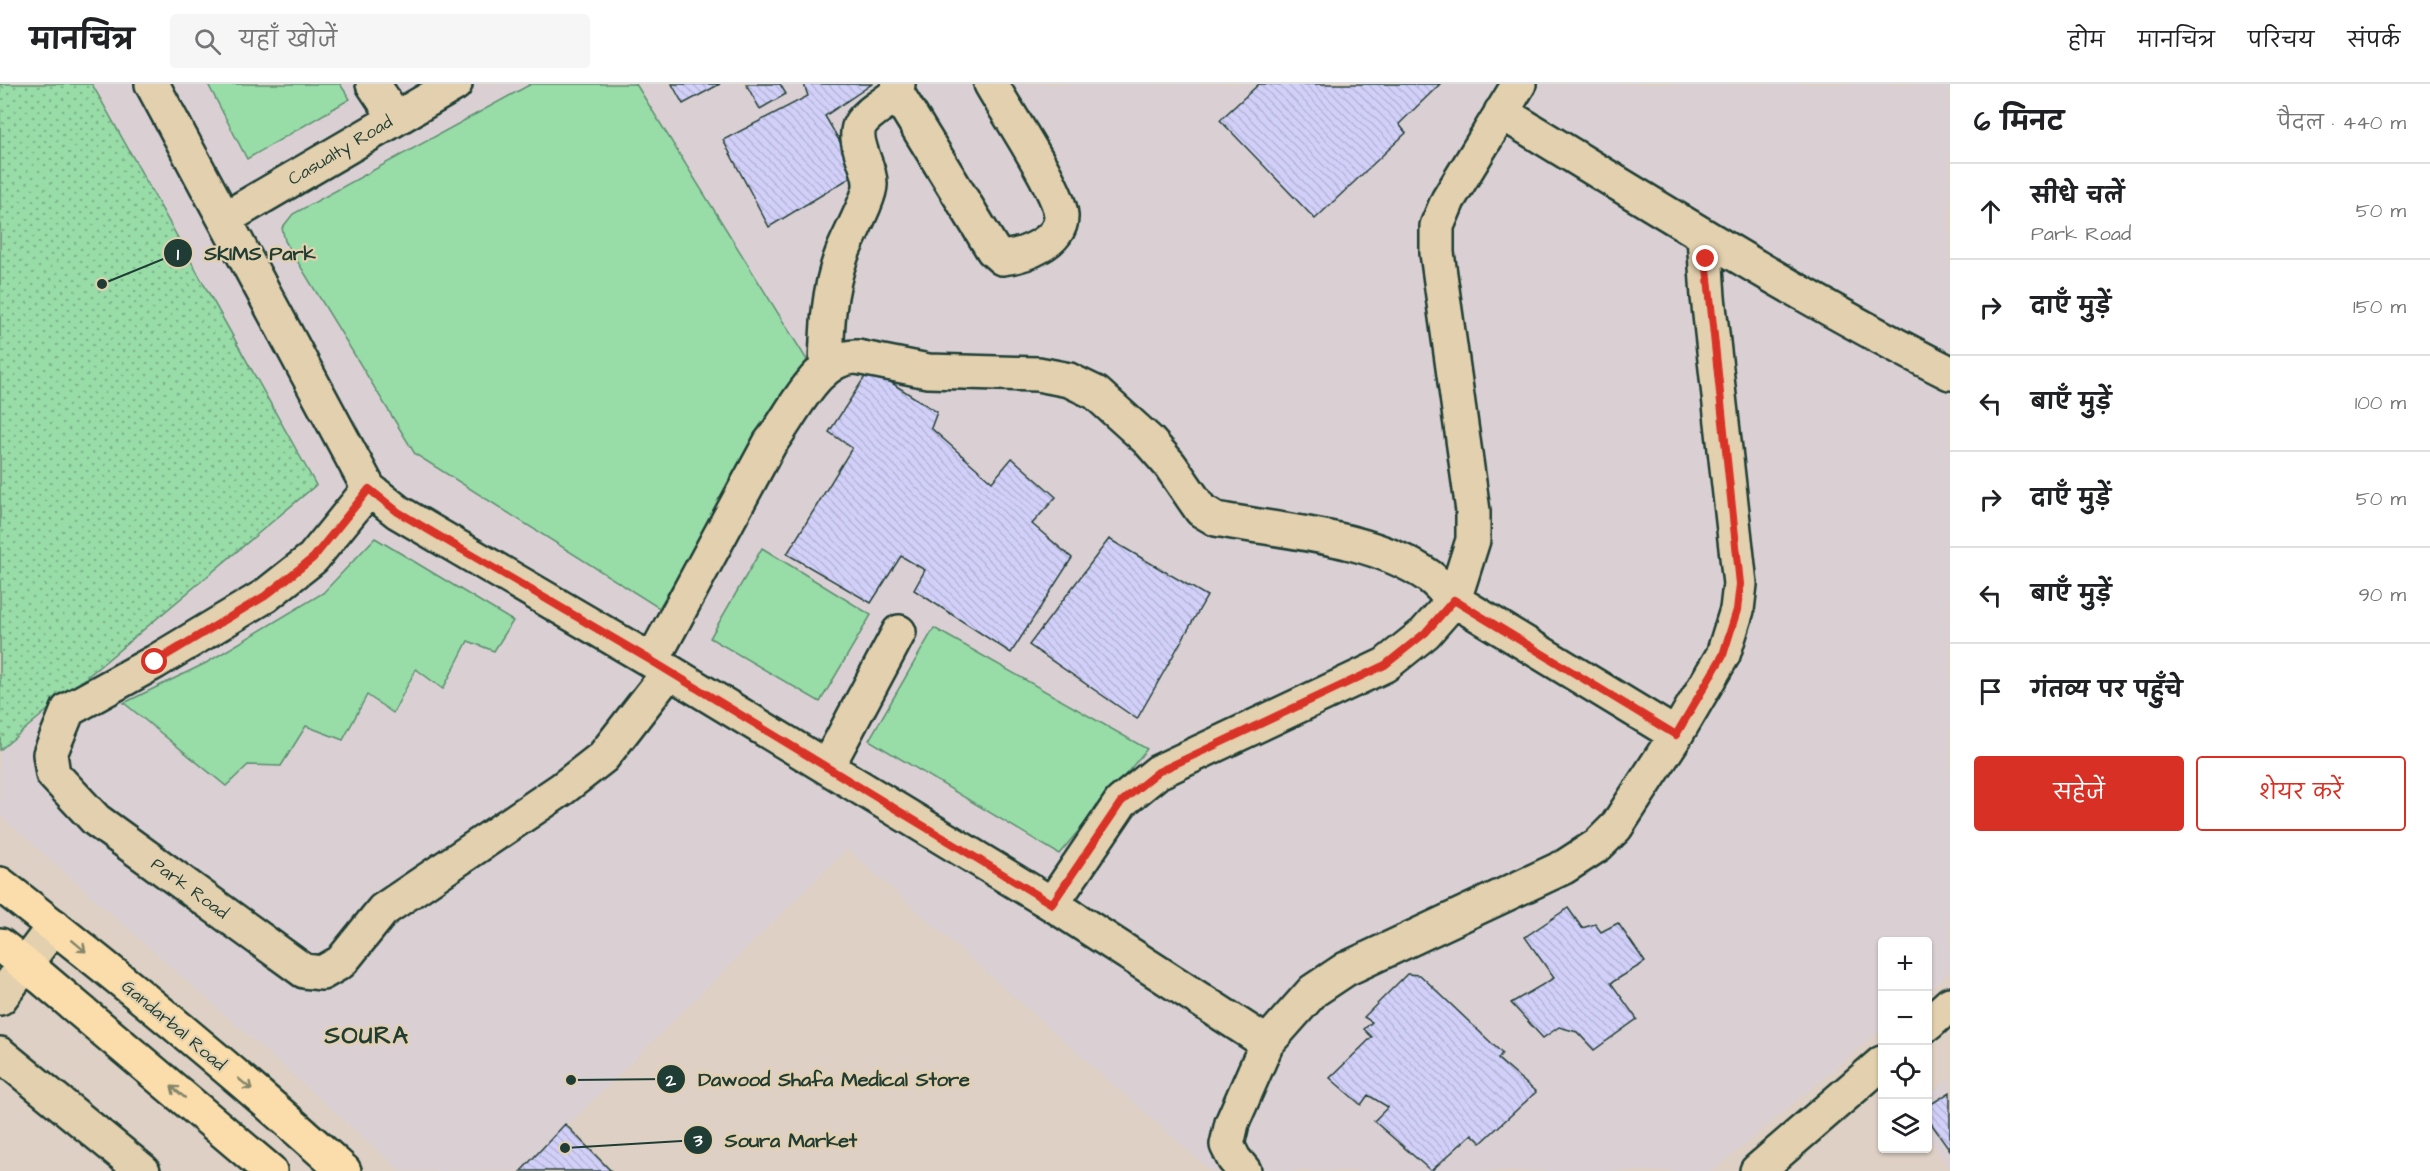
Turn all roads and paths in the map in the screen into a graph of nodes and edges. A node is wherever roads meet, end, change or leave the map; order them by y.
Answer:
1 (152, 84) edge
2 (373, 84) edge
3 (455, 84) edge
4 (990, 84) edge
5 (1519, 84) edge
6 (897, 89) edge
7 (1501, 112) junction
8 (395, 117) junction
9 (226, 218) junction
10 (1704, 236) junction
11 (826, 368) junction
12 (1950, 373) edge
13 (369, 489) junction
14 (1454, 600) junction
15 (898, 632) dead end
16 (661, 666) junction
17 (1676, 735) junction
18 (826, 767) junction
19 (0, 884) edge
20 (1052, 904) junction
21 (54, 926) junction
22 (12, 955) edge
23 (0, 998) edge
24 (1267, 1043) junction
25 (0, 1054) edge
26 (1878, 1066) edge
27 (143, 1171) edge
28 (270, 1171) edge
29 (344, 1171) edge
30 (1244, 1171) edge
31 (1757, 1171) edge

1 - 9 street
2 - 8 street
3 - 8 street, Casualty Road
4 - 6 street
5 - 7 street
6 - 11 street
7 - 10 street
7 - 14 street
8 - 9 street, Casualty Road
9 - 13 street
10 - 12 street
10 - 17 street
11 - 14 street
11 - 16 street, Park Road
13 - 16 street
13 - 16 street, Park Road
14 - 17 street
14 - 20 street
15 - 18 street
16 - 18 street
17 - 24 street
18 - 20 street
19 - 21 main road, Gandarbal Road
20 - 24 street
21 - 22 street
21 -> 29 main road, Gandarbal Road
22 - 23 street
28 -> 22 main road
24 - 30 street
25 - 27 street
26 - 31 street

